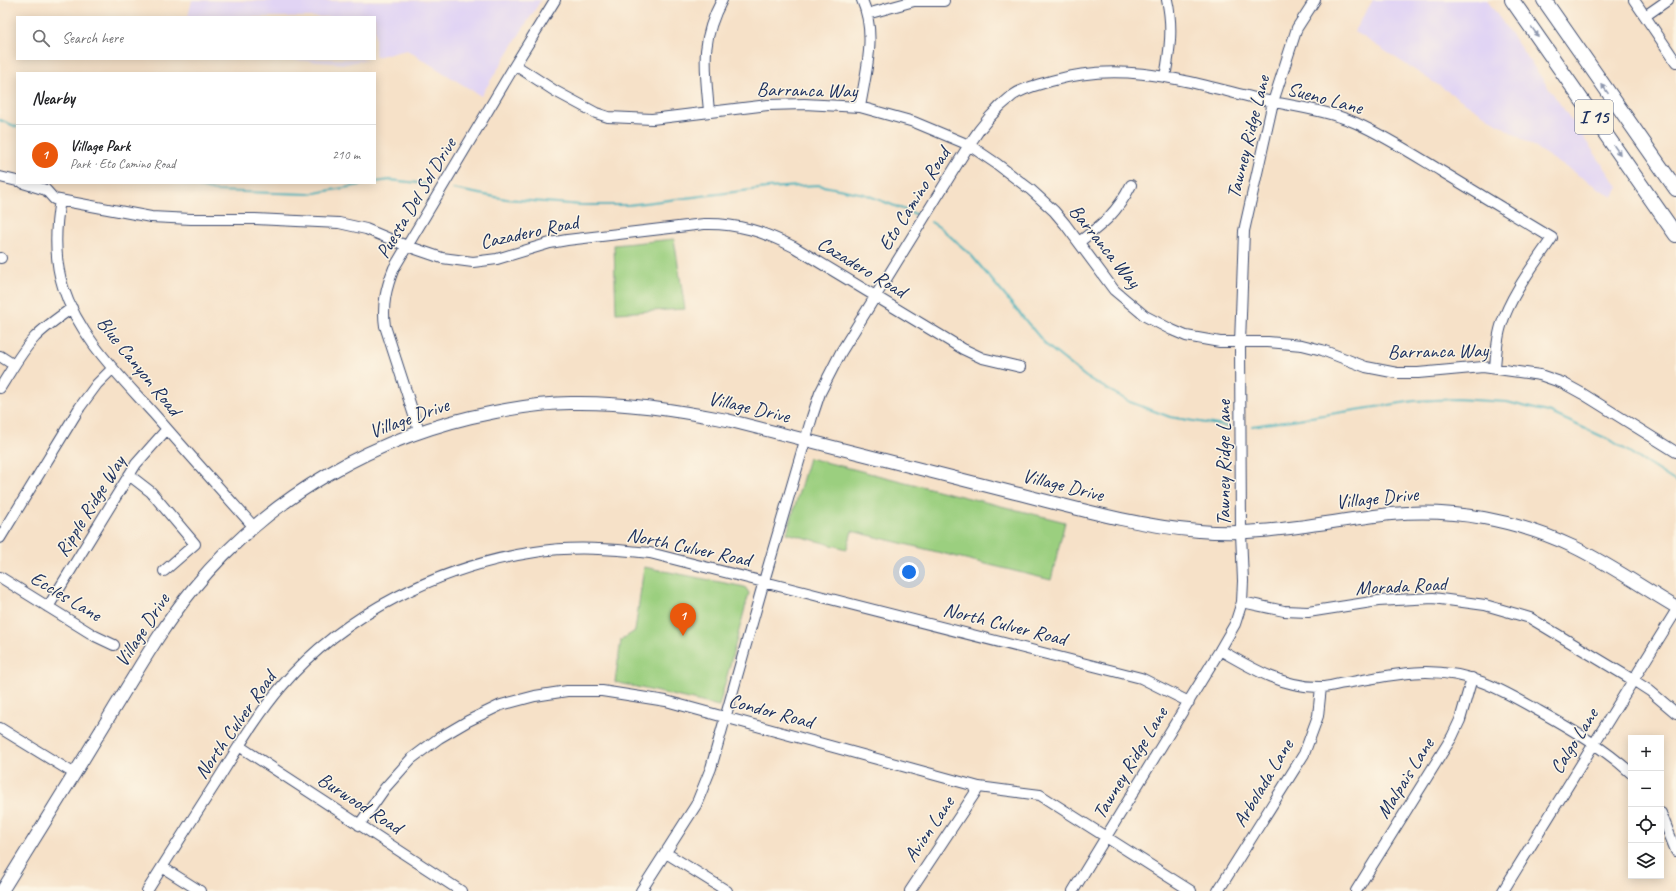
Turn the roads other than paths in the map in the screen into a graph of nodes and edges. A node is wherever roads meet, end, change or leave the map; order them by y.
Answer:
1 (555, 0) edge
2 (722, 0) edge
3 (862, 0) edge
4 (1167, 0) edge
5 (1315, 0) edge
6 (1512, 0) edge
7 (1544, 0) edge
8 (1634, 0) edge
9 (1668, 0) edge
10 (944, 1) dead end
11 (867, 14) junction
12 (1645, 16) junction
13 (1676, 62) edge
14 (515, 65) junction
15 (1165, 76) junction
16 (1272, 102) junction
17 (860, 106) junction
18 (709, 111) junction
19 (969, 145) junction
20 (0, 177) edge
21 (16, 181) edge
22 (25, 184) edge
23 (1132, 185) dead end
24 (1676, 189) edge
25 (60, 200) junction
26 (1676, 235) edge
27 (1079, 242) junction
28 (408, 246) junction
29 (876, 296) junction
30 (72, 308) junction
31 (1240, 343) junction
32 (0, 356) edge
33 (14, 365) junction
34 (1020, 367) dead end
35 (113, 368) junction
36 (1495, 368) junction
37 (0, 388) edge
38 (167, 429) junction
39 (418, 431) junction
40 (805, 440) junction
41 (1676, 452) edge
42 (129, 476) junction
43 (254, 527) junction
44 (1241, 533) junction
45 (0, 538) edge
46 (164, 571) dead end
47 (0, 577) edge
48 (764, 581) junction
49 (1242, 602) junction
50 (48, 607) junction
51 (1676, 607) edge
52 (1676, 611) edge
53 (114, 645) dead end
54 (1220, 650) junction
55 (1472, 678) junction
56 (1633, 680) junction
57 (1321, 687) junction
58 (1189, 702) junction
59 (1676, 713) edge
60 (725, 717) junction
61 (0, 728) edge
62 (1593, 744) junction
63 (239, 746) junction
64 (1629, 771) edge
65 (75, 774) junction
66 (979, 787) junction
67 (1664, 821) edge
68 (359, 824) junction
69 (1106, 837) junction
70 (1676, 851) edge
71 (666, 853) junction
72 (162, 867) junction
73 (2, 891) edge
74 (147, 891) edge
75 (200, 891) edge
76 (461, 891) edge
77 (641, 891) edge
78 (727, 891) edge
79 (910, 891) edge
80 (1074, 891) edge
81 (1191, 891) edge
82 (1218, 891) edge
83 (1356, 891) edge
84 (1503, 891) edge

1 - 14 street, Puesta Del Sol Drive
2 - 18 street
3 - 11 street
4 - 15 street
5 - 16 street, Tawney Ridge Lane
6 -> 26 highway, I 15
24 -> 7 highway, I 15
8 - 12 street
9 - 12 street
10 - 11 street
11 - 17 street
12 - 13 street
14 - 18 street, Barranca Way
14 - 28 street, Puesta Del Sol Drive
15 - 16 street, Sueno Lane
15 - 19 street, Sueno Lane
16 - 31 street, Tawney Ridge Lane
16 - 36 street, Sueno Lane
17 - 18 street, Barranca Way
17 - 19 street, Barranca Way
19 - 27 street, Barranca Way
19 - 29 street, Eto Camino Road
20 - 21 street
22 - 25 street, Cazadero Road
23 - 27 street
25 - 28 street, Cazadero Road
25 - 30 street, Blue Canyon Road
27 - 31 street, Barranca Way
28 - 29 street, Cazadero Road
28 - 39 street, Puesta Del Sol Drive
29 - 34 street, Cazadero Road
29 - 40 street, Eto Camino Road
30 - 33 street
30 - 35 street, Blue Canyon Road
31 - 36 street, Barranca Way
31 - 44 street, Tawney Ridge Lane
32 - 33 street
33 - 37 street
35 - 38 street, Blue Canyon Road
35 - 45 street
36 - 41 street, Barranca Way
38 - 42 street, Ripple Ridge Way
38 - 43 street, Blue Canyon Road
39 - 40 main road, Village Drive
39 - 43 main road, Village Drive
40 - 44 main road, Village Drive
40 - 48 street, Eto Camino Road
42 - 46 street
42 - 50 street, Ripple Ridge Way
43 - 65 main road, Village Drive
44 - 49 street, Tawney Ridge Lane
44 - 51 main road, Village Drive
47 - 50 street, Eccles Lane
48 - 58 street, North Culver Road
48 - 60 street, Eto Camino Road
48 - 63 street, North Culver Road
49 - 54 street, Tawney Ridge Lane
49 - 56 street, Morada Road
50 - 53 street, Eccles Lane
52 - 56 street, Calgo Lane
54 - 57 street
54 - 58 street, Tawney Ridge Lane
55 - 57 street
55 - 62 street
55 - 83 street, Malpais Lane
56 - 59 street, Morada Road
56 - 62 street, Calgo Lane
57 - 82 street, Arbolada Lane
58 - 69 street, Tawney Ridge Lane
60 - 66 street, Condor Road
60 - 68 street, Condor Road
60 - 71 street, Eto Camino Road
61 - 65 street
62 - 64 street
62 - 84 street, Calgo Lane
63 - 68 street, Burwood Road
63 - 72 street, North Culver Road
65 - 73 main road, Village Drive
66 - 69 street, Condor Road
66 - 79 street, Avion Lane
67 - 70 street
68 - 76 street, Burwood Road
69 - 80 street, Tawney Ridge Lane
69 - 81 street, Condor Road
71 - 77 street, Eto Camino Road
71 - 78 street
72 - 74 street, North Culver Road
72 - 75 street

